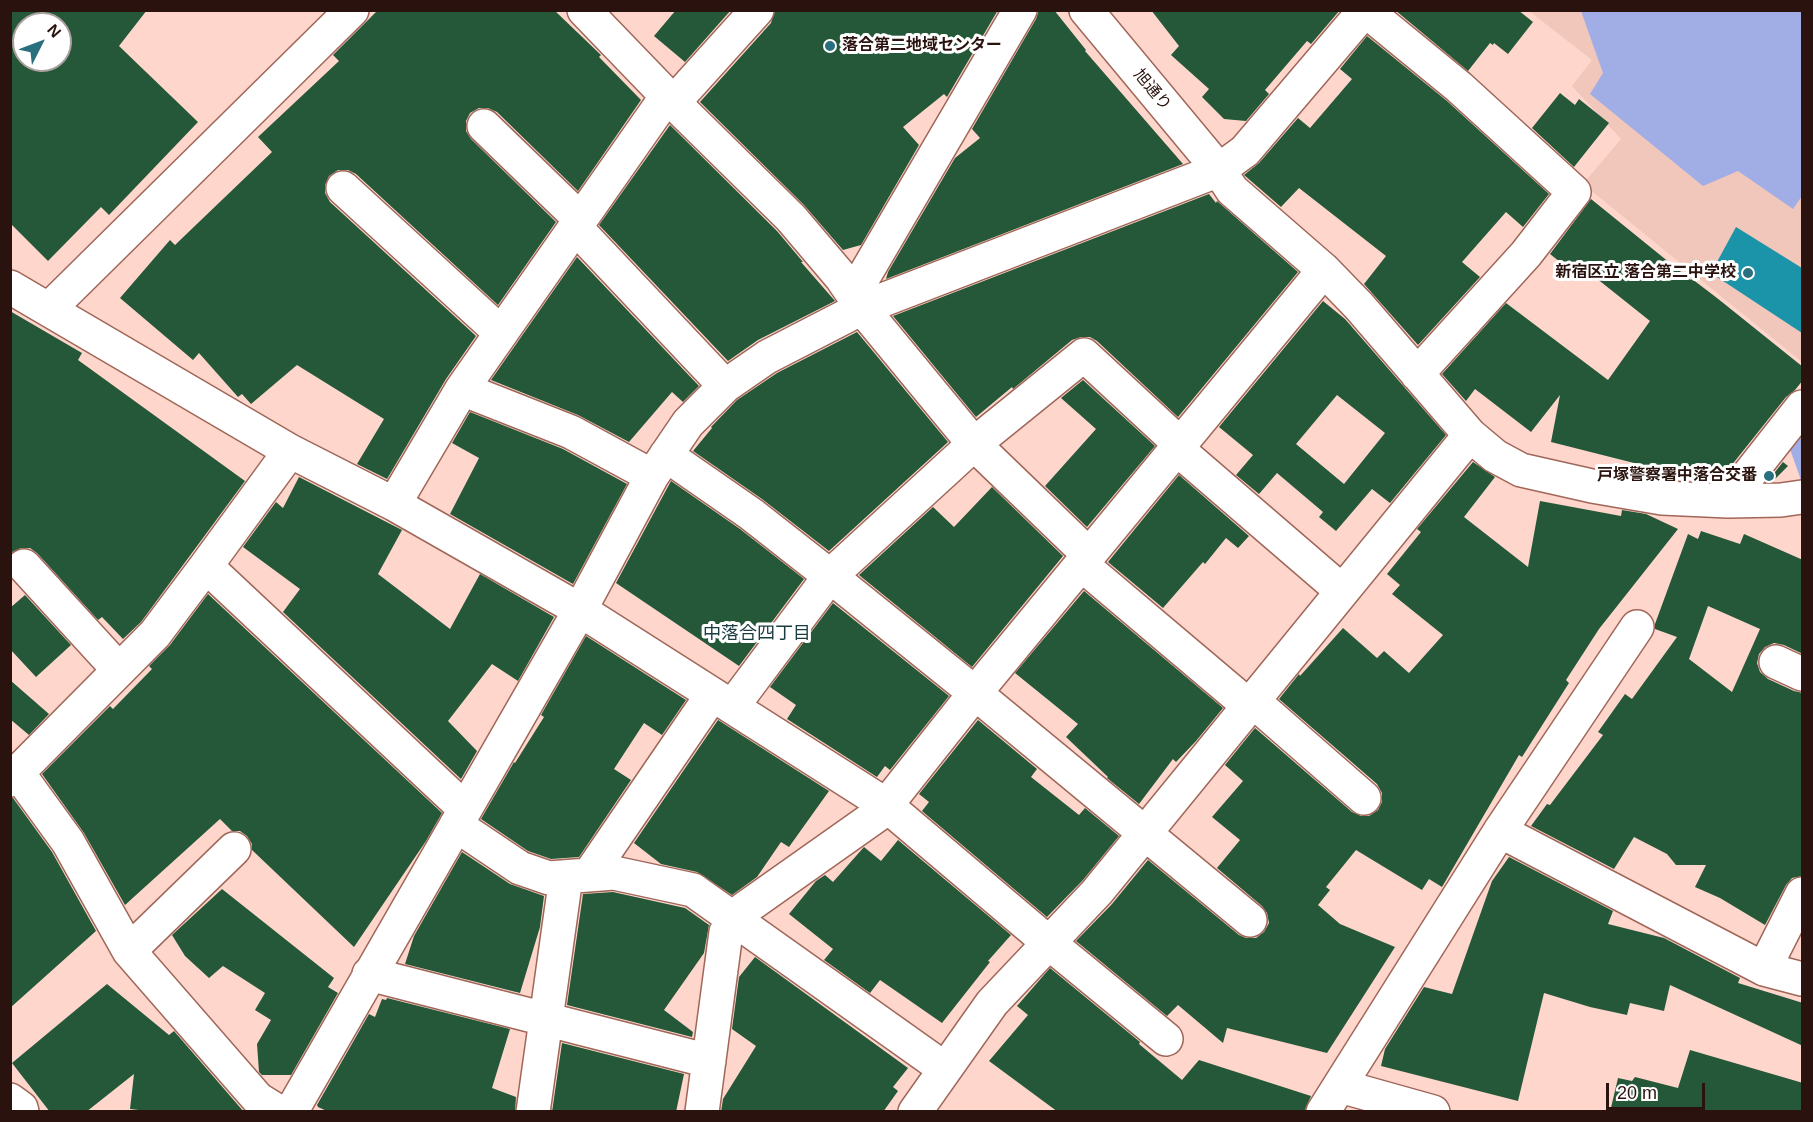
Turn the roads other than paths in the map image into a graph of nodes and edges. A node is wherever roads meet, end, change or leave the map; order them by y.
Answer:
1 (352, 10) edge
2 (584, 10) edge
3 (757, 10) edge
4 (1020, 10) edge
5 (1086, 10) edge
6 (1365, 10) edge
7 (670, 99) junction
8 (484, 126) dead end
9 (1219, 170) junction
10 (343, 188) dead end
11 (578, 223) junction
12 (1324, 270) junction
13 (10, 287) edge
14 (857, 302) junction
15 (49, 309) junction
16 (501, 333) junction
17 (1417, 374) junction
18 (725, 386) junction
19 (462, 389) junction
20 (1803, 407) edge
21 (1470, 435) junction
22 (974, 444) junction
23 (1178, 446) junction
24 (290, 451) junction
25 (659, 465) junction
26 (1803, 497) edge
27 (1728, 501) junction
28 (394, 504) junction
29 (1085, 560) junction
30 (24, 566) dead end
31 (206, 566) junction
32 (830, 576) junction
33 (1342, 591) junction
34 (580, 610) junction
35 (1637, 627) dead end
36 (120, 670) junction
37 (975, 693) junction
38 (722, 701) junction
39 (1251, 703) junction
40 (14, 777) edge
41 (1364, 798) dead end
42 (886, 805) junction
43 (460, 817) junction
44 (1500, 831) junction
45 (1146, 834) junction
46 (234, 849) dead end
47 (578, 876) junction
48 (1803, 894) edge
49 (1250, 920) dead end
50 (735, 921) junction
51 (1048, 943) junction
52 (129, 951) junction
53 (1764, 969) junction
54 (369, 974) junction
55 (1803, 979) edge
56 (546, 1019) junction
57 (1166, 1039) dead end
58 (709, 1062) junction
59 (945, 1070) junction
60 (1332, 1099) edge
61 (10, 1100) edge
62 (923, 1108) edge
63 (22, 1112) edge
64 (279, 1112) edge
65 (291, 1112) edge
66 (533, 1112) edge
67 (702, 1112) edge
68 (1433, 1112) edge

1 - 15 street
2 - 7 street
3 - 7 street
4 - 14 street
5 - 9 street, 旭通り
6 - 9 street
6 - 17 street
7 - 11 street
7 - 14 street
8 - 11 street
9 - 12 street, 旭通り
9 - 14 street
10 - 16 street
11 - 16 street
11 - 18 street
12 - 17 street, 旭通り
12 - 23 street
13 - 15 street
14 - 18 street
14 - 22 street
15 - 24 street
16 - 19 street
17 - 21 street, 旭通り
18 - 25 street
19 - 25 street
19 - 28 street
20 - 27 street
21 - 27 street, 旭通り
21 - 33 street
22 - 23 street
22 - 29 street
22 - 32 street
23 - 29 street
23 - 33 street
24 - 28 street
24 - 31 street
25 - 32 street
25 - 34 street
26 - 27 street, 旭通り
28 - 34 street
29 - 37 street
29 - 39 street
30 - 36 street
31 - 36 street
31 - 43 street
32 - 37 street
32 - 38 street
33 - 39 street
34 - 38 street
34 - 43 street
35 - 44 street
36 - 40 street
37 - 42 street
37 - 45 street
38 - 42 street
38 - 47 street
39 - 41 street
39 - 45 street
40 - 52 street
42 - 50 street
42 - 51 street
43 - 47 street
43 - 54 street
44 - 53 street
44 - 60 street
45 - 49 street
45 - 51 street
46 - 52 street
47 - 50 street
47 - 56 street
48 - 53 street
50 - 58 street
50 - 59 street
51 - 57 street
51 - 59 street
52 - 64 street
53 - 55 street
54 - 56 street
54 - 65 street
56 - 58 street
56 - 66 street
58 - 67 street
59 - 62 street
60 - 68 street
61 - 63 street

